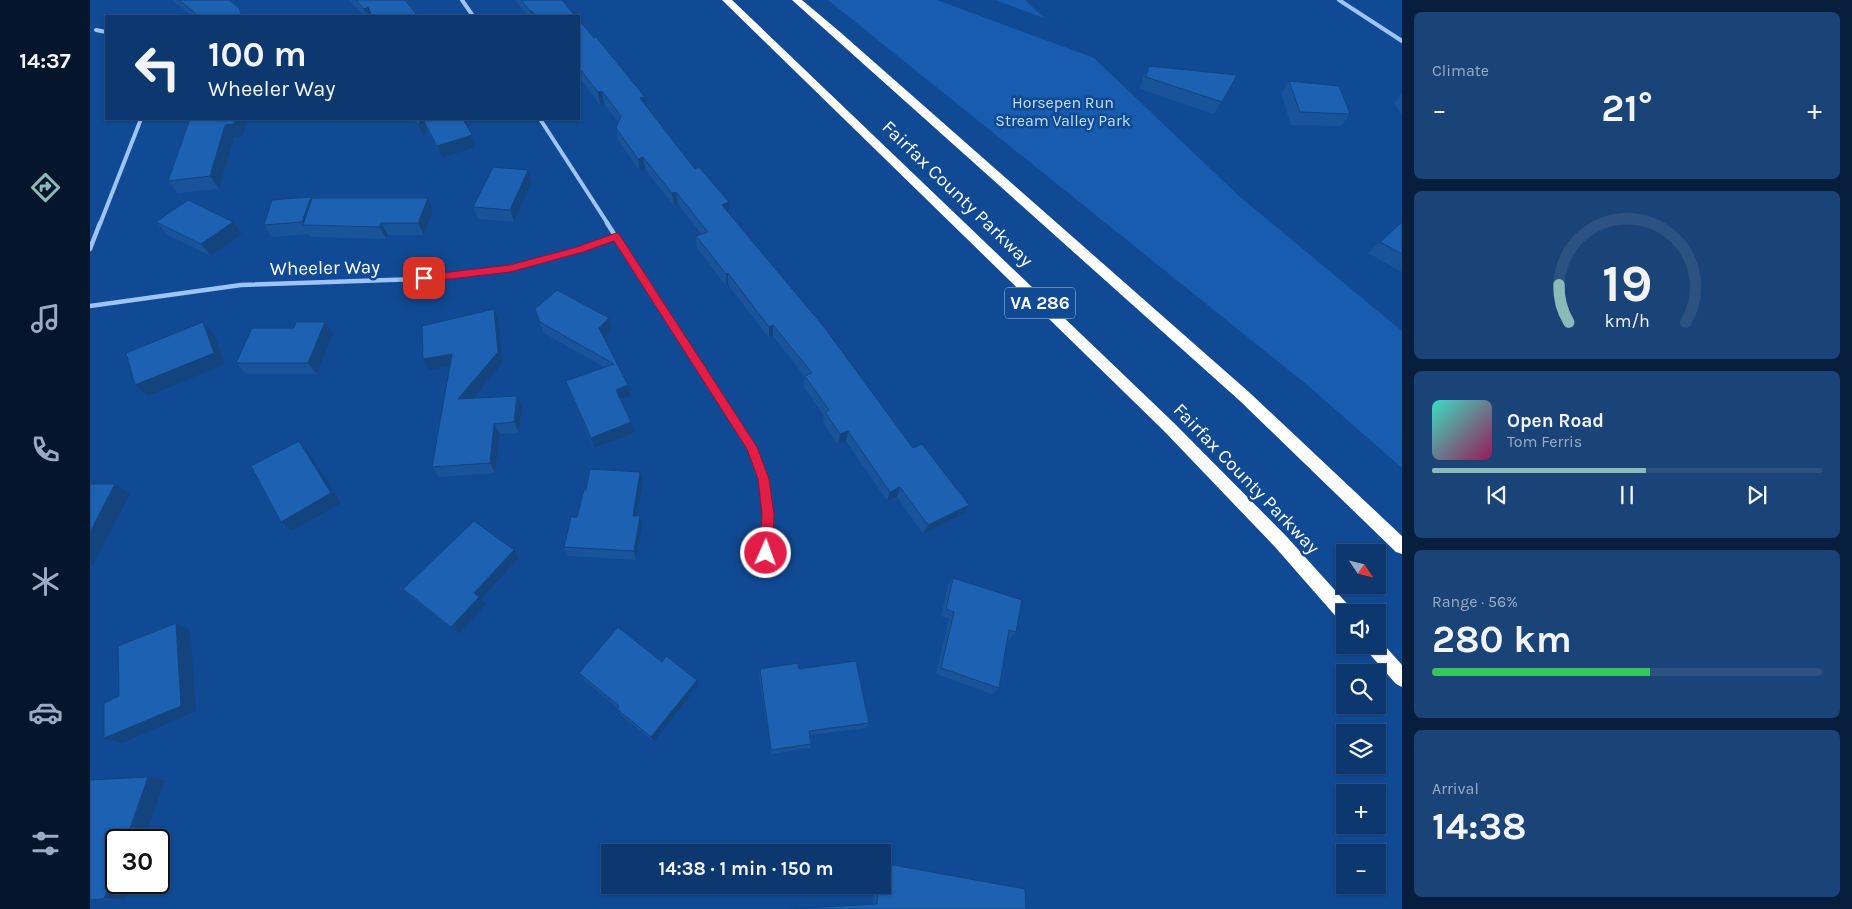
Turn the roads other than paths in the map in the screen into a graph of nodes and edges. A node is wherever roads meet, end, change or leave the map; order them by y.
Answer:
1 (462, 0) edge
2 (727, 0) edge
3 (796, 0) edge
4 (1339, 0) edge
5 (472, 15) edge
6 (96, 30) dead end
7 (105, 32) edge
8 (1402, 41) edge
9 (141, 120) edge
10 (541, 120) edge
11 (616, 236) junction
12 (90, 249) edge
13 (90, 306) edge
14 (1402, 547) edge
15 (766, 553) dead end
16 (1336, 604) edge
17 (1381, 654) edge
18 (1402, 678) edge

1 - 5 street
2 - 16 highway, Fairfax County Parkway / VA 286
3 - 14 highway, Fairfax County Parkway
4 - 8 street
6 - 7 street
9 - 12 street
10 - 11 street
11 - 13 street, Wheeler Way
11 - 15 street
17 - 18 highway

